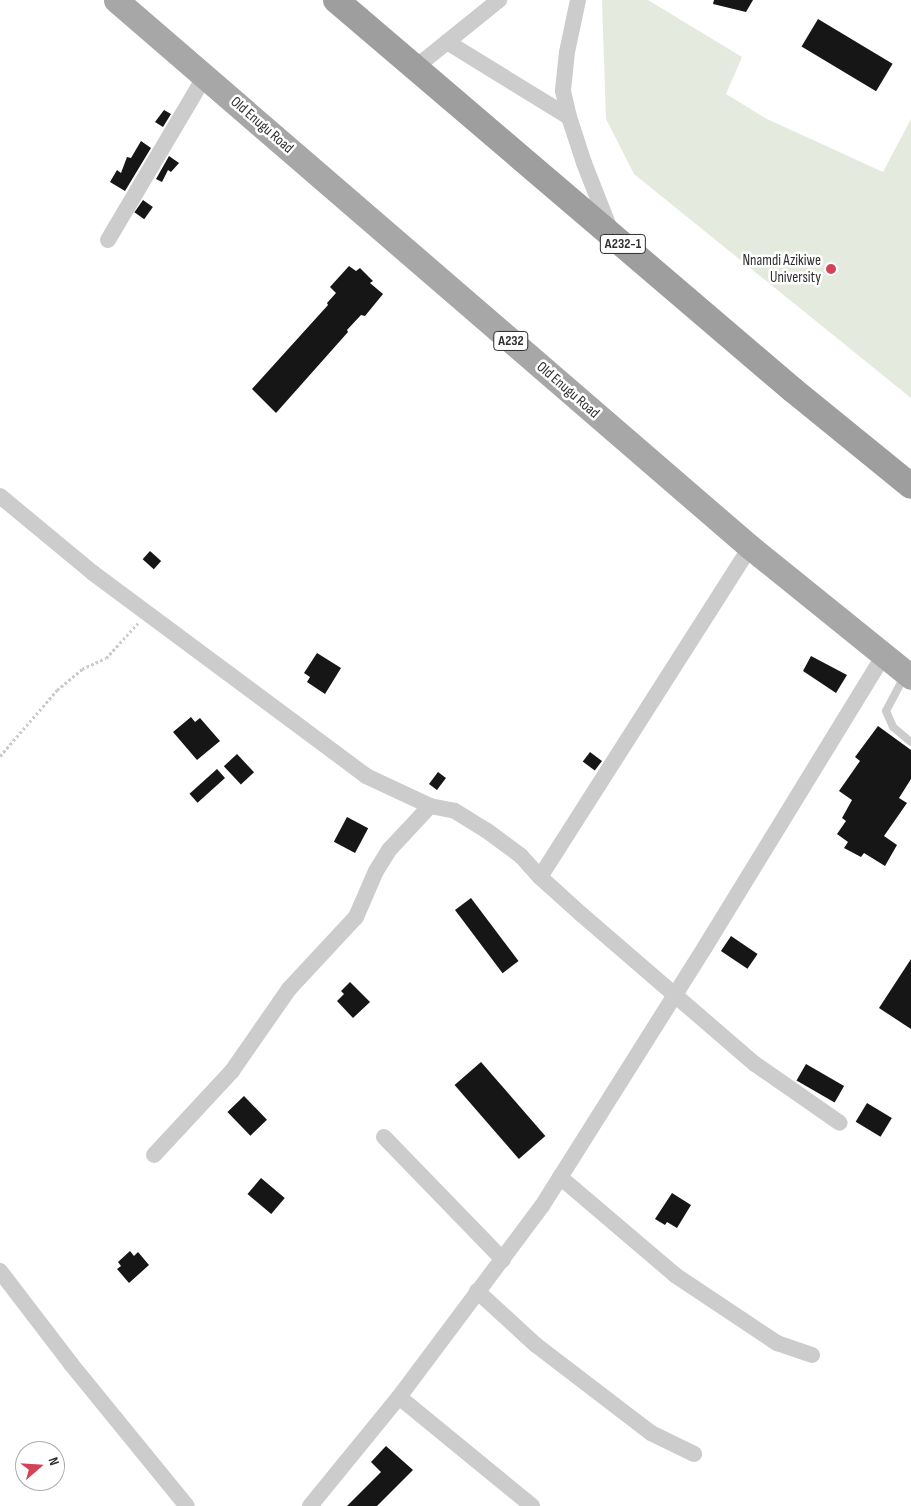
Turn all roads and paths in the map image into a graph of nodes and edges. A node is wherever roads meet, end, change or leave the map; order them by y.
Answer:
1 (116, 0) edge
2 (336, 0) edge
3 (499, 0) edge
4 (578, 0) edge
5 (447, 42) junction
6 (416, 67) junction
7 (205, 76) junction
8 (569, 117) junction
9 (612, 234) junction
10 (108, 240) dead end
11 (911, 486) edge
12 (0, 496) edge
13 (750, 547) junction
14 (142, 610) junction
15 (884, 655) junction
16 (908, 675) edge
17 (911, 742) edge
18 (0, 756) edge
19 (430, 806) junction
20 (540, 877) junction
21 (675, 993) junction
22 (840, 1123) dead end
23 (384, 1137) dead end
24 (154, 1155) dead end
25 (560, 1177) junction
26 (502, 1260) junction
27 (0, 1271) edge
28 (477, 1291) junction
29 (812, 1356) dead end
30 (399, 1397) junction
31 (694, 1454) dead end
32 (187, 1506) edge
33 (310, 1506) edge
34 (532, 1506) edge

1 - 7 main road, Old Enugu Road / A232
2 - 6 highway, A232-1
3 - 5 street
4 - 8 street
5 - 6 street
5 - 8 street
6 - 9 highway, A232-1
7 - 10 street
7 - 13 main road, Old Enugu Road / A232
8 - 9 street
9 - 11 highway, A232-1
12 - 14 street
13 - 15 main road, Old Enugu Road / A232
13 - 20 street
14 - 18 path
14 - 19 street
15 - 16 main road, Old Enugu Road / A232
15 - 21 street
16 - 17 lane
19 - 20 street
19 - 24 street
20 - 21 street
21 - 22 street
21 - 25 street
23 - 26 street
25 - 26 street
25 - 29 street
26 - 28 street
27 - 32 street
28 - 30 street
28 - 31 street
30 - 33 street
30 - 34 street

